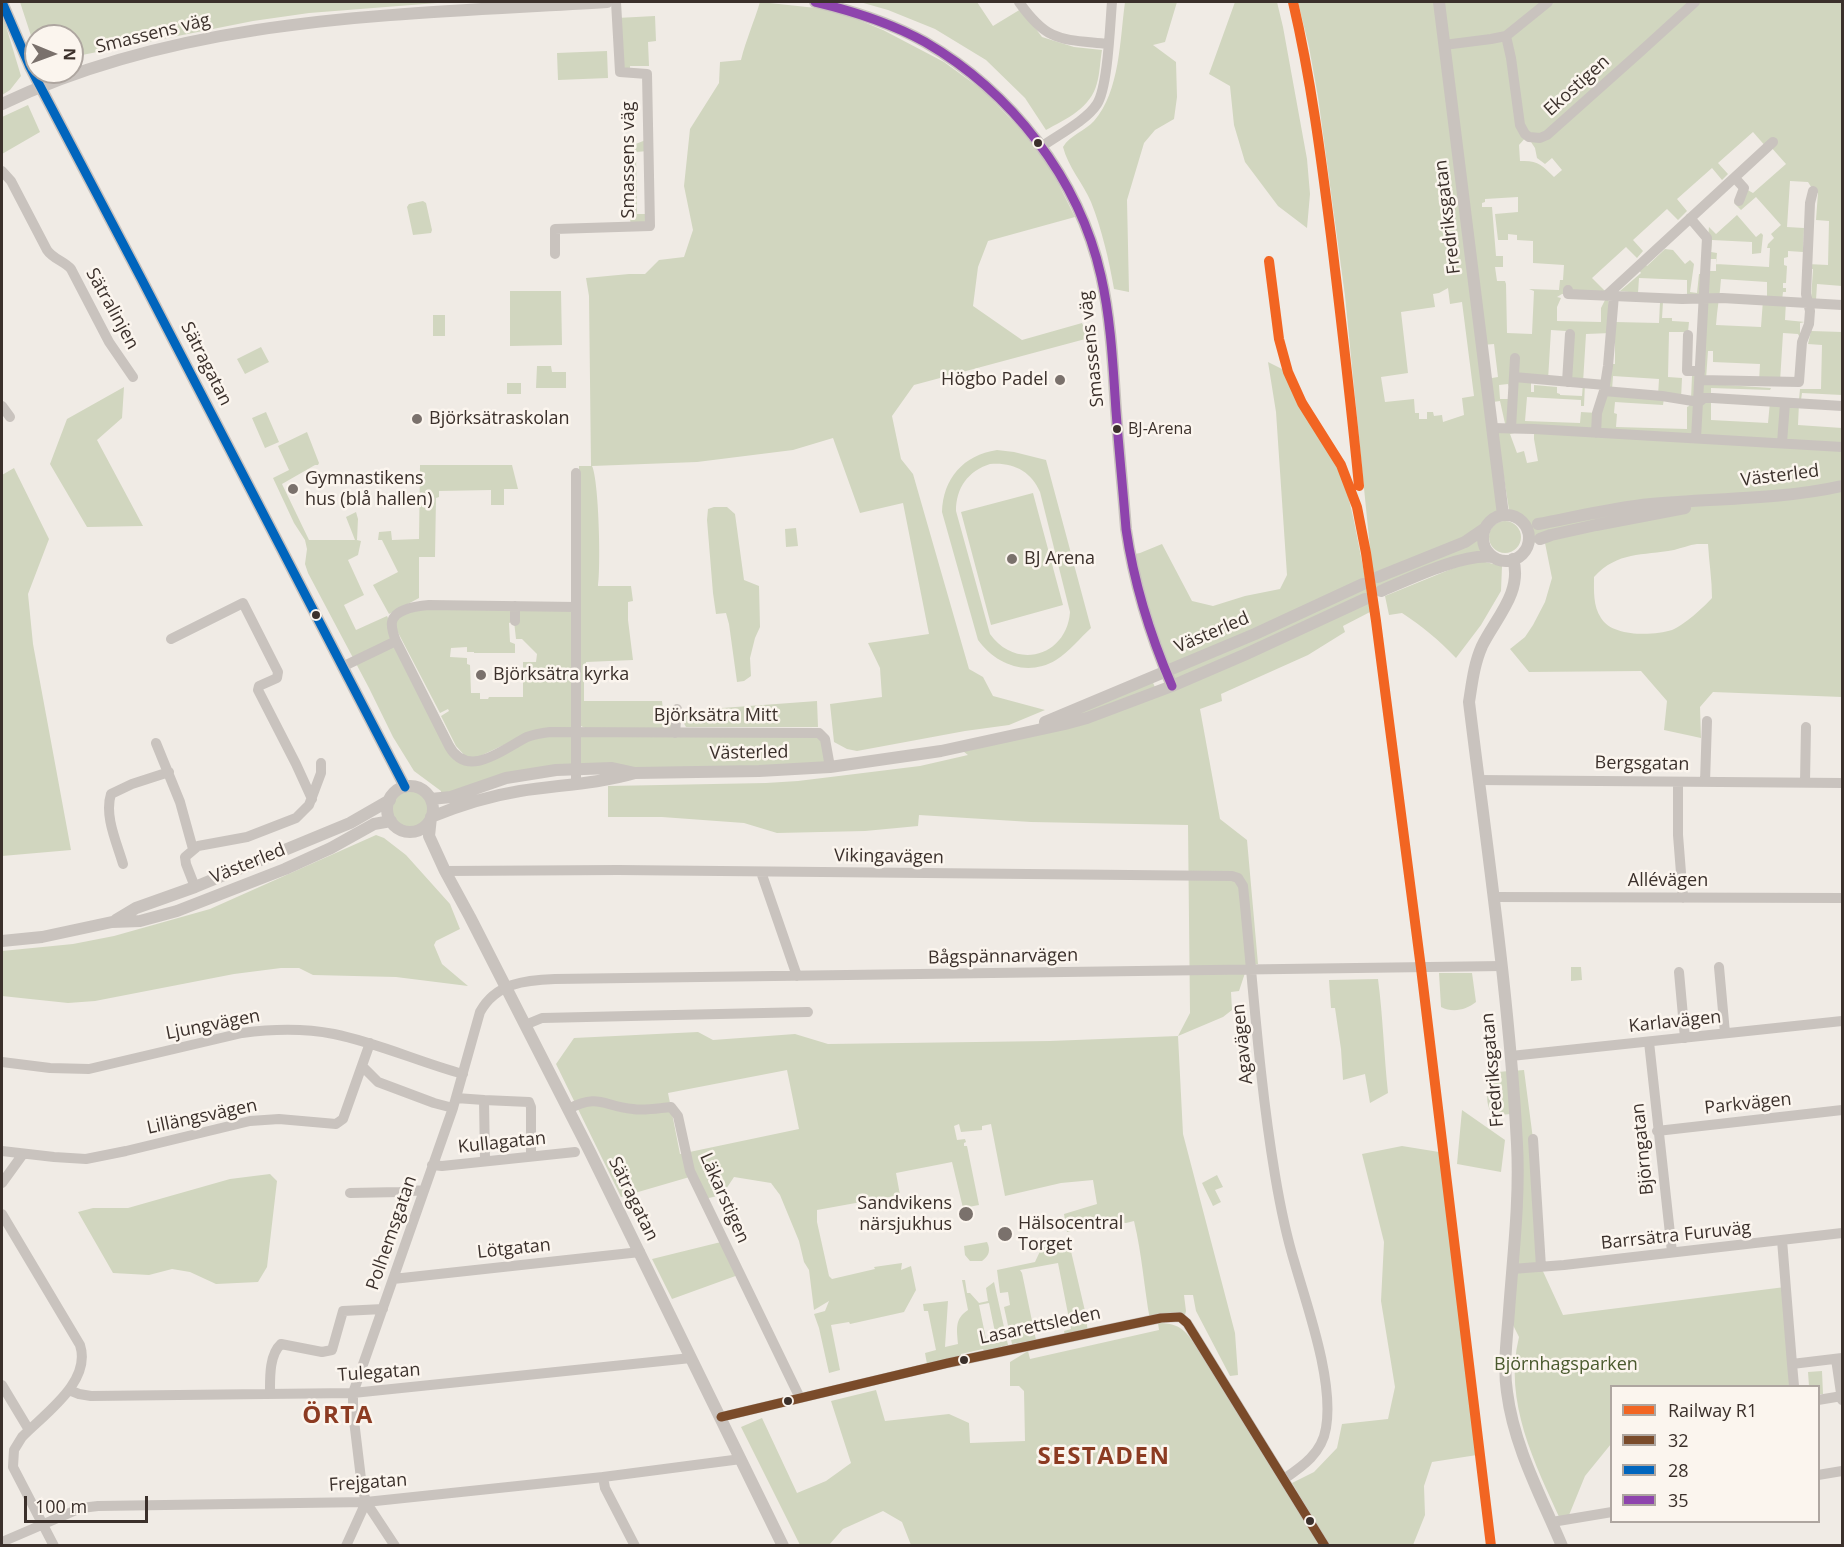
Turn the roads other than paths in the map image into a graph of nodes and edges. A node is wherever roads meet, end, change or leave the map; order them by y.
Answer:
1 (2, 2) edge
2 (608, 2) edge
3 (616, 2) edge
4 (815, 2) edge
5 (1019, 2) edge
6 (1112, 2) edge
7 (1439, 2) edge
8 (1548, 2) edge
9 (1695, 2) edge
10 (1506, 36) junction
11 (1108, 44) junction
12 (1444, 45) junction
13 (41, 87) junction
14 (2, 104) edge
15 (1773, 142) dead end
16 (1041, 147) junction
17 (2, 171) edge
18 (1735, 178) junction
19 (1813, 190) dead end
20 (1739, 201) dead end
21 (1690, 218) junction
22 (555, 254) dead end
23 (1568, 290) dead end
24 (1610, 295) junction
25 (1704, 298) junction
26 (1808, 303) junction
27 (1842, 305) edge
28 (1570, 334) dead end
29 (1688, 335) dead end
30 (1515, 358) dead end
31 (1700, 376) junction
32 (133, 377) dead end
33 (1514, 377) junction
34 (1567, 382) junction
35 (1604, 388) junction
36 (1699, 402) junction
37 (1785, 403) junction
38 (2, 406) edge
39 (1842, 406) edge
40 (10, 417) dead end
41 (1492, 428) junction
42 (1511, 428) junction
43 (1596, 432) junction
44 (1696, 438) junction
45 (1782, 443) junction
46 (1842, 447) edge
47 (576, 473) dead end
48 (1842, 486) edge
49 (1721, 501) junction
50 (1507, 515) junction
51 (1532, 524) junction
52 (1484, 530) junction
53 (1526, 548) junction
54 (1492, 556) junction
55 (1511, 560) junction
56 (1378, 577) dead end
57 (1363, 584) dead end
58 (1381, 591) dead end
59 (1365, 599) dead end
60 (515, 606) junction
61 (576, 607) junction
62 (515, 621) dead end
63 (171, 639) dead end
64 (396, 641) junction
65 (342, 667) junction
66 (1166, 672) junction
67 (1172, 686) junction
68 (676, 709) dead end
69 (1707, 721) dead end
70 (1806, 727) dead end
71 (576, 732) junction
72 (675, 733) junction
73 (1006, 736) junction
74 (156, 743) dead end
75 (321, 763) dead end
76 (830, 767) junction
77 (576, 769) junction
78 (169, 772) junction
79 (634, 773) junction
80 (1478, 780) junction
81 (1678, 782) junction
82 (1705, 782) junction
83 (1805, 782) junction
84 (1842, 783) edge
85 (576, 784) junction
86 (409, 787) junction
87 (312, 799) junction
88 (431, 799) junction
89 (390, 800) junction
90 (431, 817) junction
91 (391, 821) junction
92 (416, 831) junction
93 (193, 849) junction
94 (123, 864) dead end
95 (445, 871) junction
96 (761, 872) junction
97 (195, 887) junction
98 (1494, 897) junction
99 (1683, 898) junction
100 (1842, 898) edge
101 (112, 922) junction
102 (2, 941) edge
103 (1502, 966) junction
104 (1719, 967) dead end
105 (1251, 970) junction
106 (1679, 972) dead end
107 (797, 976) junction
108 (505, 987) junction
109 (808, 1012) dead end
110 (1842, 1021) edge
111 (525, 1025) junction
112 (1725, 1033) junction
113 (1685, 1038) junction
114 (1649, 1042) junction
115 (370, 1043) junction
116 (1510, 1056) junction
117 (2, 1062) edge
118 (362, 1066) junction
119 (463, 1074) junction
120 (484, 1100) junction
121 (454, 1103) junction
122 (568, 1109) junction
123 (1842, 1110) edge
124 (1657, 1131) junction
125 (1533, 1139) dead end
126 (2, 1151) edge
127 (575, 1152) dead end
128 (23, 1154) junction
129 (531, 1156) junction
130 (485, 1161) junction
131 (432, 1166) junction
132 (2, 1183) edge
133 (424, 1190) junction
134 (350, 1193) dead end
135 (2, 1214) edge
136 (1842, 1233) edge
137 (1782, 1240) junction
138 (640, 1252) junction
139 (1672, 1252) junction
140 (1540, 1267) junction
141 (1512, 1269) junction
142 (393, 1279) junction
143 (383, 1309) junction
144 (691, 1358) junction
145 (1839, 1359) edge
146 (1792, 1364) junction
147 (2, 1385) edge
148 (1794, 1385) edge
149 (69, 1390) junction
150 (353, 1393) junction
151 (270, 1394) junction
152 (800, 1398) junction
153 (1842, 1398) edge
154 (1820, 1400) edge
155 (721, 1418) junction
156 (29, 1430) junction
157 (741, 1459) junction
158 (1842, 1471) edge
159 (1820, 1475) edge
160 (603, 1477) junction
161 (1284, 1479) junction
162 (366, 1502) junction
163 (1610, 1512) edge
164 (1552, 1522) junction
165 (42, 1524) junction
166 (2, 1542) edge
167 (54, 1545) edge
168 (346, 1545) edge
169 (395, 1545) edge
170 (635, 1545) edge
171 (783, 1545) edge
172 (1325, 1545) edge
173 (1562, 1545) edge

1 - 13 street, Sätragatan
2 - 13 street, Smassens väg
3 - 22 street, Smassens väg
4 - 16 street, Smassens väg
5 - 11 street
6 - 11 street
7 - 12 street, Fredriksgatan
8 - 10 street
9 - 10 street, Ekostigen
10 - 12 street
11 - 16 street
12 - 41 street, Fredriksgatan
13 - 14 street, Smassens väg
13 - 65 street, Sätragatan
15 - 18 street
16 - 66 street, Smassens väg
17 - 32 street, Sätralinjen
18 - 20 street
18 - 21 street
19 - 26 street
21 - 24 street
21 - 25 street
23 - 24 street
24 - 25 street
24 - 35 street
25 - 26 street
25 - 31 street
26 - 27 street
26 - 31 street
28 - 34 street
29 - 31 street
30 - 33 street
31 - 36 street
33 - 34 street
33 - 42 street
34 - 35 street
35 - 36 street
35 - 43 street
36 - 37 street
36 - 44 street
37 - 39 street
37 - 45 street
38 - 40 street
41 - 42 street
41 - 50 street, Fredriksgatan
42 - 43 street
43 - 44 street
44 - 45 street
45 - 46 street
47 - 61 street
48 - 49 street, Västerled
49 - 51 street, Västerled
49 - 53 street, Västerled
50 - 51 street
50 - 52 street
51 - 53 street
52 - 54 street
52 - 56 street
53 - 55 street
54 - 55 street
54 - 58 street
55 - 80 street, Fredriksgatan
57 - 66 street, Västerled
59 - 67 street, Västerled
60 - 61 street
60 - 62 street
60 - 64 street
61 - 71 street
63 - 87 street
64 - 65 street
64 - 71 street, Björksätra Mitt
65 - 86 street, Sätragatan
66 - 67 street, Smassens väg
66 - 73 street, Västerled
67 - 73 street, Västerled
68 - 72 street
69 - 82 street
70 - 83 street
71 - 72 street, Björksätra Mitt
71 - 77 street
72 - 76 street, Björksätra Mitt
73 - 76 street, Västerled
74 - 78 street
75 - 87 street, Västerled
76 - 79 street, Västerled
77 - 79 street, Västerled
77 - 85 street
77 - 88 street, Västerled
78 - 93 street
78 - 94 street
79 - 85 street, Västerled
80 - 81 street, Bergsgatan
80 - 98 street, Fredriksgatan
81 - 82 street, Bergsgatan
81 - 99 street
82 - 83 street, Bergsgatan
83 - 84 street, Bergsgatan
85 - 90 street, Västerled
86 - 88 street
86 - 89 street
87 - 93 street, Västerled
88 - 90 street
89 - 91 street
89 - 97 street, Västerled
90 - 92 street
90 - 95 street, Sätragatan
91 - 92 street
91 - 101 street, Västerled
92 - 95 street, Sätragatan
93 - 97 street, Västerled
95 - 96 street, Vikingavägen
95 - 108 street, Sätragatan
96 - 105 street, Vikingavägen
96 - 107 street
97 - 101 street, Västerled
98 - 99 street, Allévägen
98 - 103 street, Fredriksgatan
99 - 100 street, Allévägen
101 - 102 street, Västerled
103 - 105 street, Bågspännarvägen
103 - 116 street, Fredriksgatan
104 - 112 street
105 - 107 street, Bågspännarvägen
105 - 161 street, Agavägen
106 - 113 street
107 - 108 street, Bågspännarvägen
108 - 111 street, Sätragatan
108 - 119 street, Polhemsgatan
109 - 111 street
110 - 112 street, Karlavägen
111 - 122 street, Sätragatan
112 - 113 street, Karlavägen
113 - 114 street, Karlavägen
114 - 116 street, Karlavägen
114 - 124 street, Björngatan
115 - 117 street, Ljungvägen
115 - 118 street, Lillängsvägen
115 - 119 street, Ljungvägen
116 - 141 street, Fredriksgatan
118 - 121 street
118 - 128 street, Lillängsvägen
119 - 121 street, Polhemsgatan
120 - 121 street
120 - 129 street
120 - 130 street
121 - 131 street, Polhemsgatan
122 - 138 street, Sätragatan
122 - 152 street, Läkarstigen
123 - 124 street, Parkvägen
124 - 139 street, Björngatan
125 - 140 street
126 - 128 street, Lillängsvägen
127 - 129 street, Kullagatan
128 - 132 street
129 - 130 street, Kullagatan
130 - 131 street, Kullagatan
131 - 133 street, Polhemsgatan
133 - 134 street
133 - 142 street, Polhemsgatan
135 - 149 street
136 - 137 street, Barrsätra Furuväg
137 - 139 street, Barrsätra Furuväg
137 - 146 street
138 - 142 street, Lötgatan
138 - 144 street, Sätragatan
139 - 140 street, Barrsätra Furuväg
140 - 141 street, Barrsätra Furuväg
141 - 164 street, Fredriksgatan
142 - 143 street, Polhemsgatan
143 - 150 street, Polhemsgatan
143 - 151 street
144 - 150 street, Tulegatan
144 - 155 street, Sätragatan
145 - 146 street
145 - 153 street
146 - 148 street
147 - 156 street
149 - 151 street, Tulegatan
149 - 156 street
150 - 151 street, Tulegatan
150 - 162 street, Polhemsgatan
152 - 155 street, Lasarettsleden
152 - 161 street, Lasarettsleden
153 - 154 street
155 - 157 street, Sätragatan
156 - 165 street
157 - 160 street, Frejgatan
157 - 171 street, Sätragatan
158 - 159 street
160 - 162 street, Frejgatan
160 - 170 street
161 - 172 street
162 - 165 street, Frejgatan
162 - 168 street
162 - 169 street
163 - 164 street
164 - 173 street, Fredriksgatan
165 - 166 street, Frejgatan
165 - 167 street

